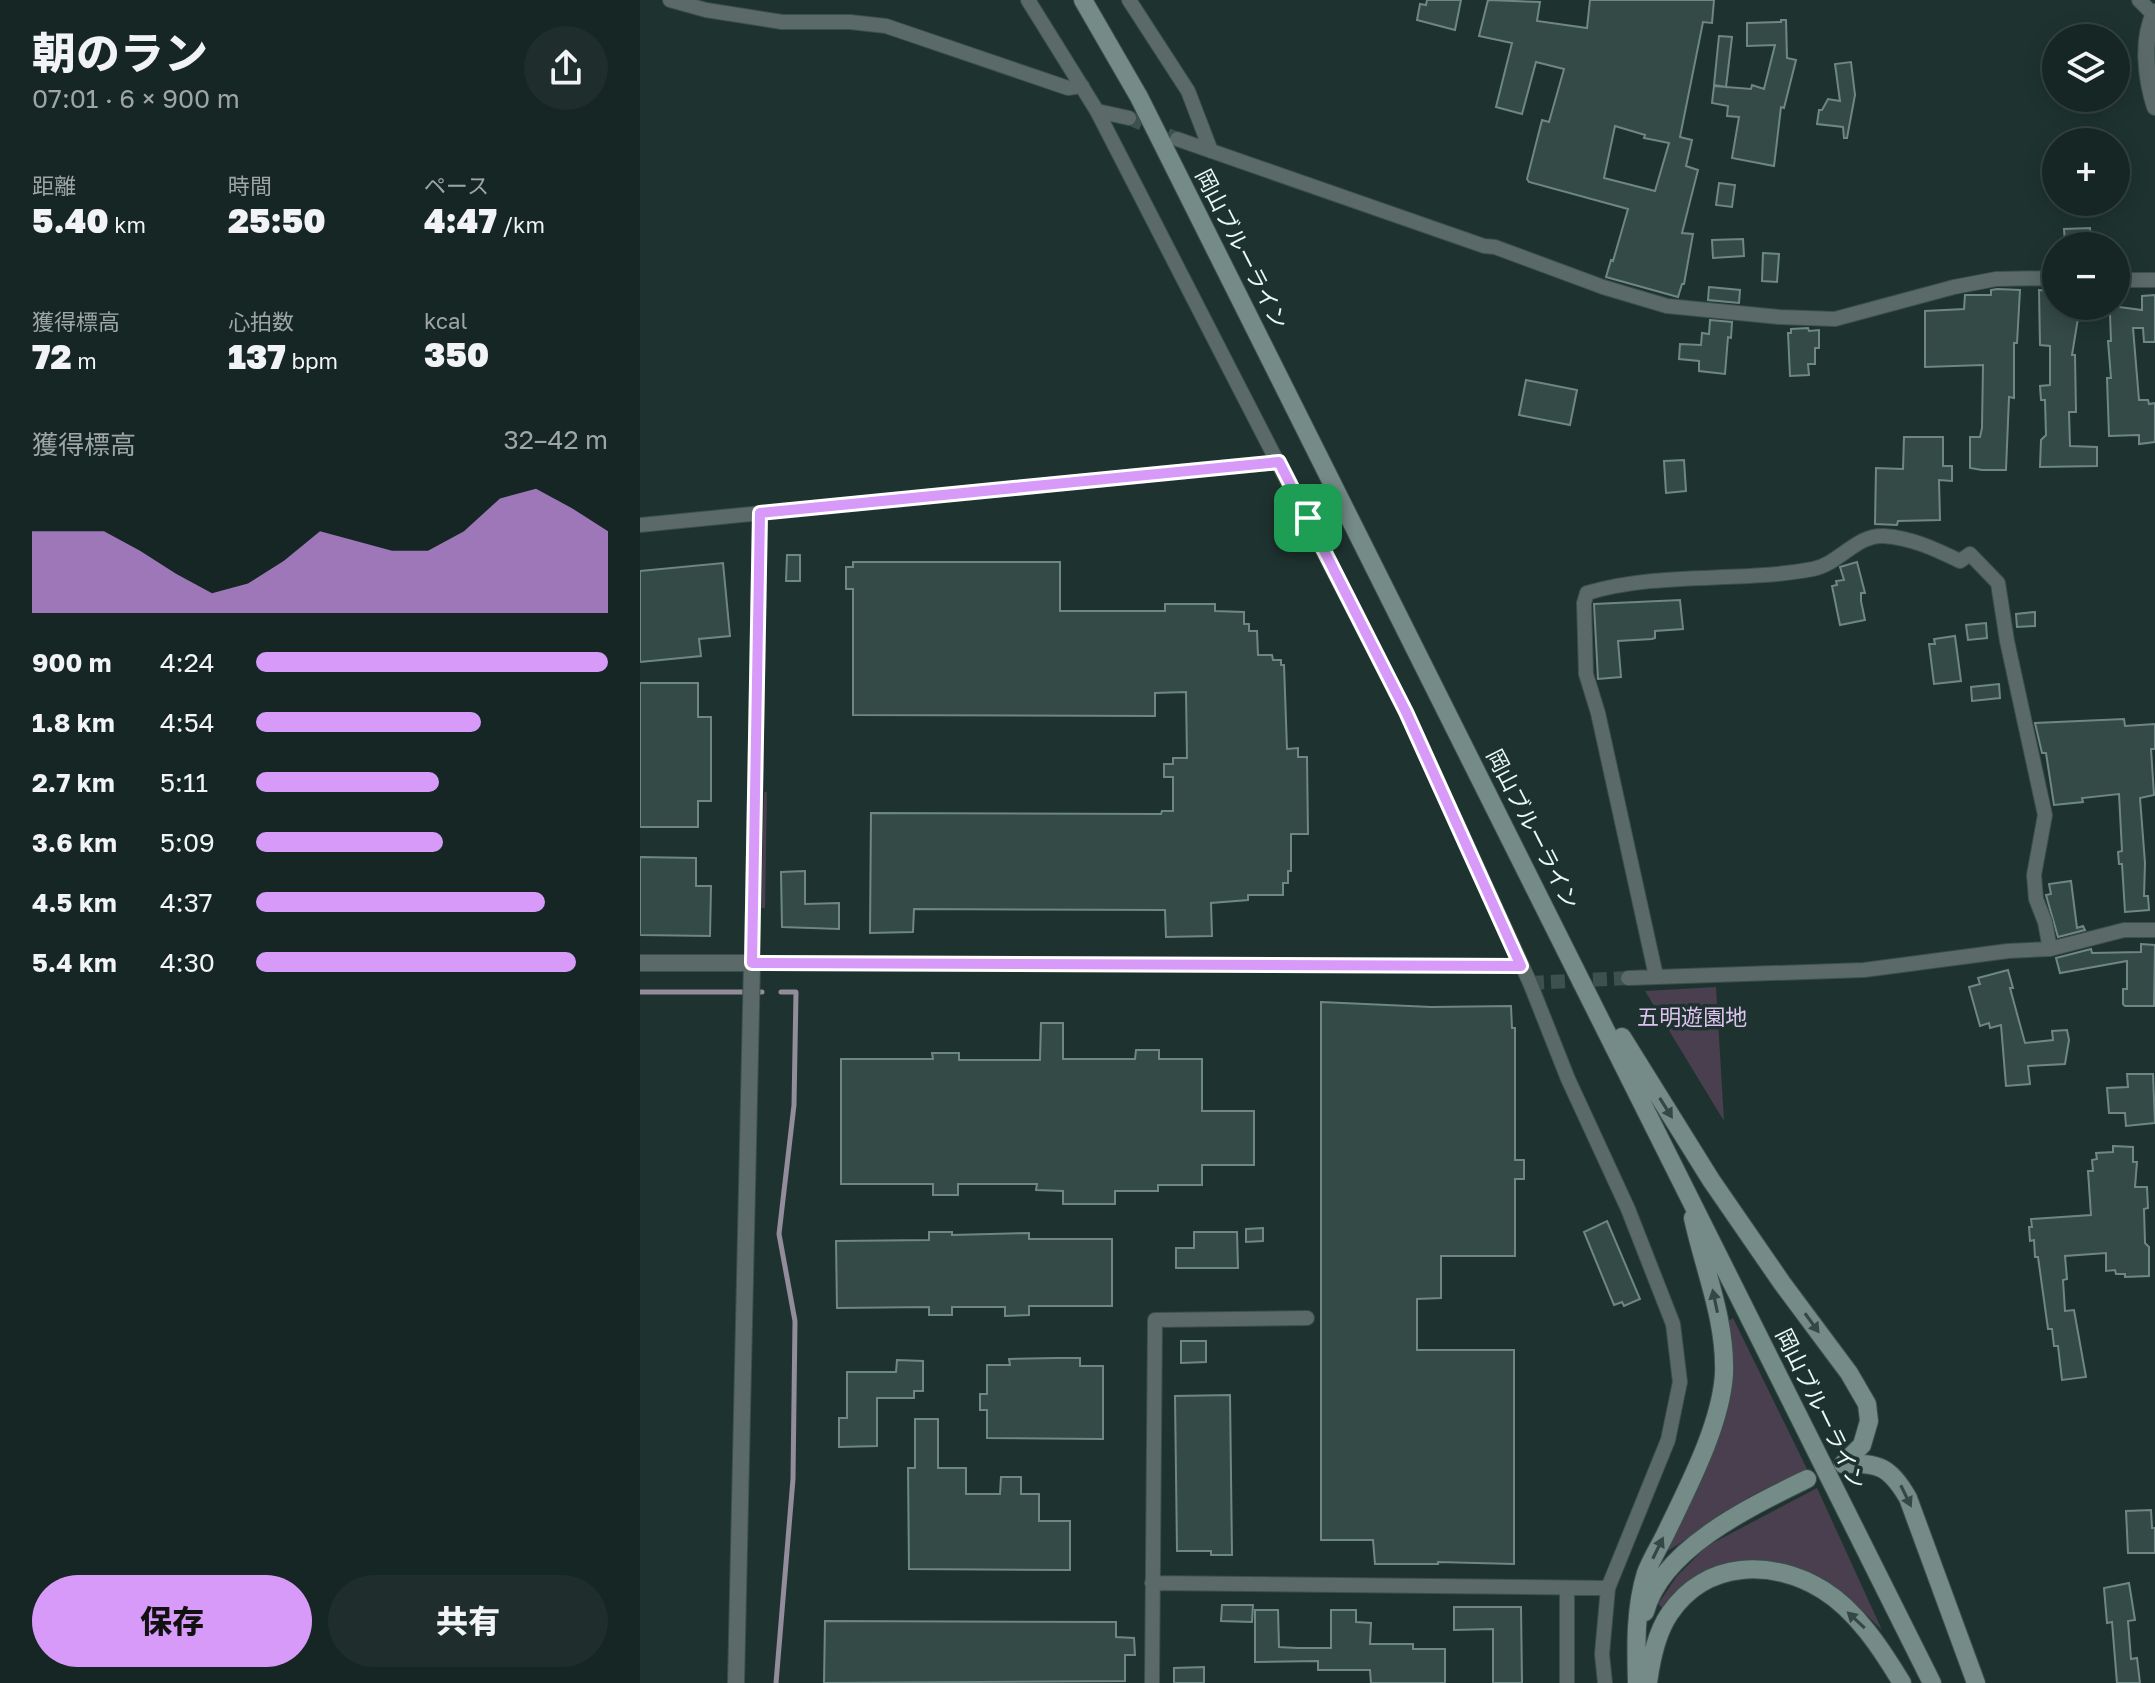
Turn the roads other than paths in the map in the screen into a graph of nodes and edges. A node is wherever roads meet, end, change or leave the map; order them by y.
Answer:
1 (670, 0) edge
2 (1028, 0) edge
3 (1083, 0) edge
4 (1129, 0) edge
5 (2139, 0) edge
6 (2154, 14) edge
7 (1082, 86) junction
8 (2155, 107) edge
9 (1097, 111) junction
10 (1129, 118) tunnel mouth
11 (1177, 139) tunnel mouth
12 (1211, 151) junction
13 (2042, 278) edge
14 (2130, 280) edge
15 (2155, 280) edge
16 (1279, 462) junction
17 (760, 513) junction
18 (640, 525) edge
19 (2155, 930) edge
20 (1566, 947) junction
21 (2050, 949) junction
22 (640, 963) edge
23 (752, 963) junction
24 (1521, 966) junction
25 (1656, 976) junction
26 (1628, 978) tunnel mouth
27 (1687, 1192) junction
28 (1307, 1318) dead end
29 (1807, 1479) dead end
30 (1152, 1583) junction
31 (1567, 1588) junction
32 (1608, 1588) junction
33 (1637, 1650) junction
34 (736, 1683) edge
35 (1152, 1683) edge
36 (1567, 1683) edge
37 (1605, 1683) edge
38 (1637, 1683) edge
39 (1648, 1683) edge
40 (1902, 1683) edge
41 (1932, 1683) edge
42 (1976, 1683) edge

1 - 7 street
2 - 7 street
3 - 20 main road, 岡山ブルーライン
4 - 12 street
5 - 6 street
6 - 8 street
7 - 9 street
9 - 10 street
9 - 16 street
11 - 12 street
12 - 13 street
14 - 15 street
16 - 17 street
16 - 24 street
17 - 18 street
17 - 23 street
19 - 21 street
20 - 27 main road, 岡山ブルーライン
20 -> 42 main road
21 - 25 street
21 - 25 street
22 - 23 street
23 - 24 street
23 - 34 street
24 - 32 street
25 - 26 street
33 -> 27 main road
27 - 41 main road, 岡山ブルーライン
28 - 30 street
29 - 33 main road
30 - 31 street
30 - 35 street
31 - 32 street
31 - 36 street
32 - 37 street
33 - 38 main road
40 -> 39 main road

